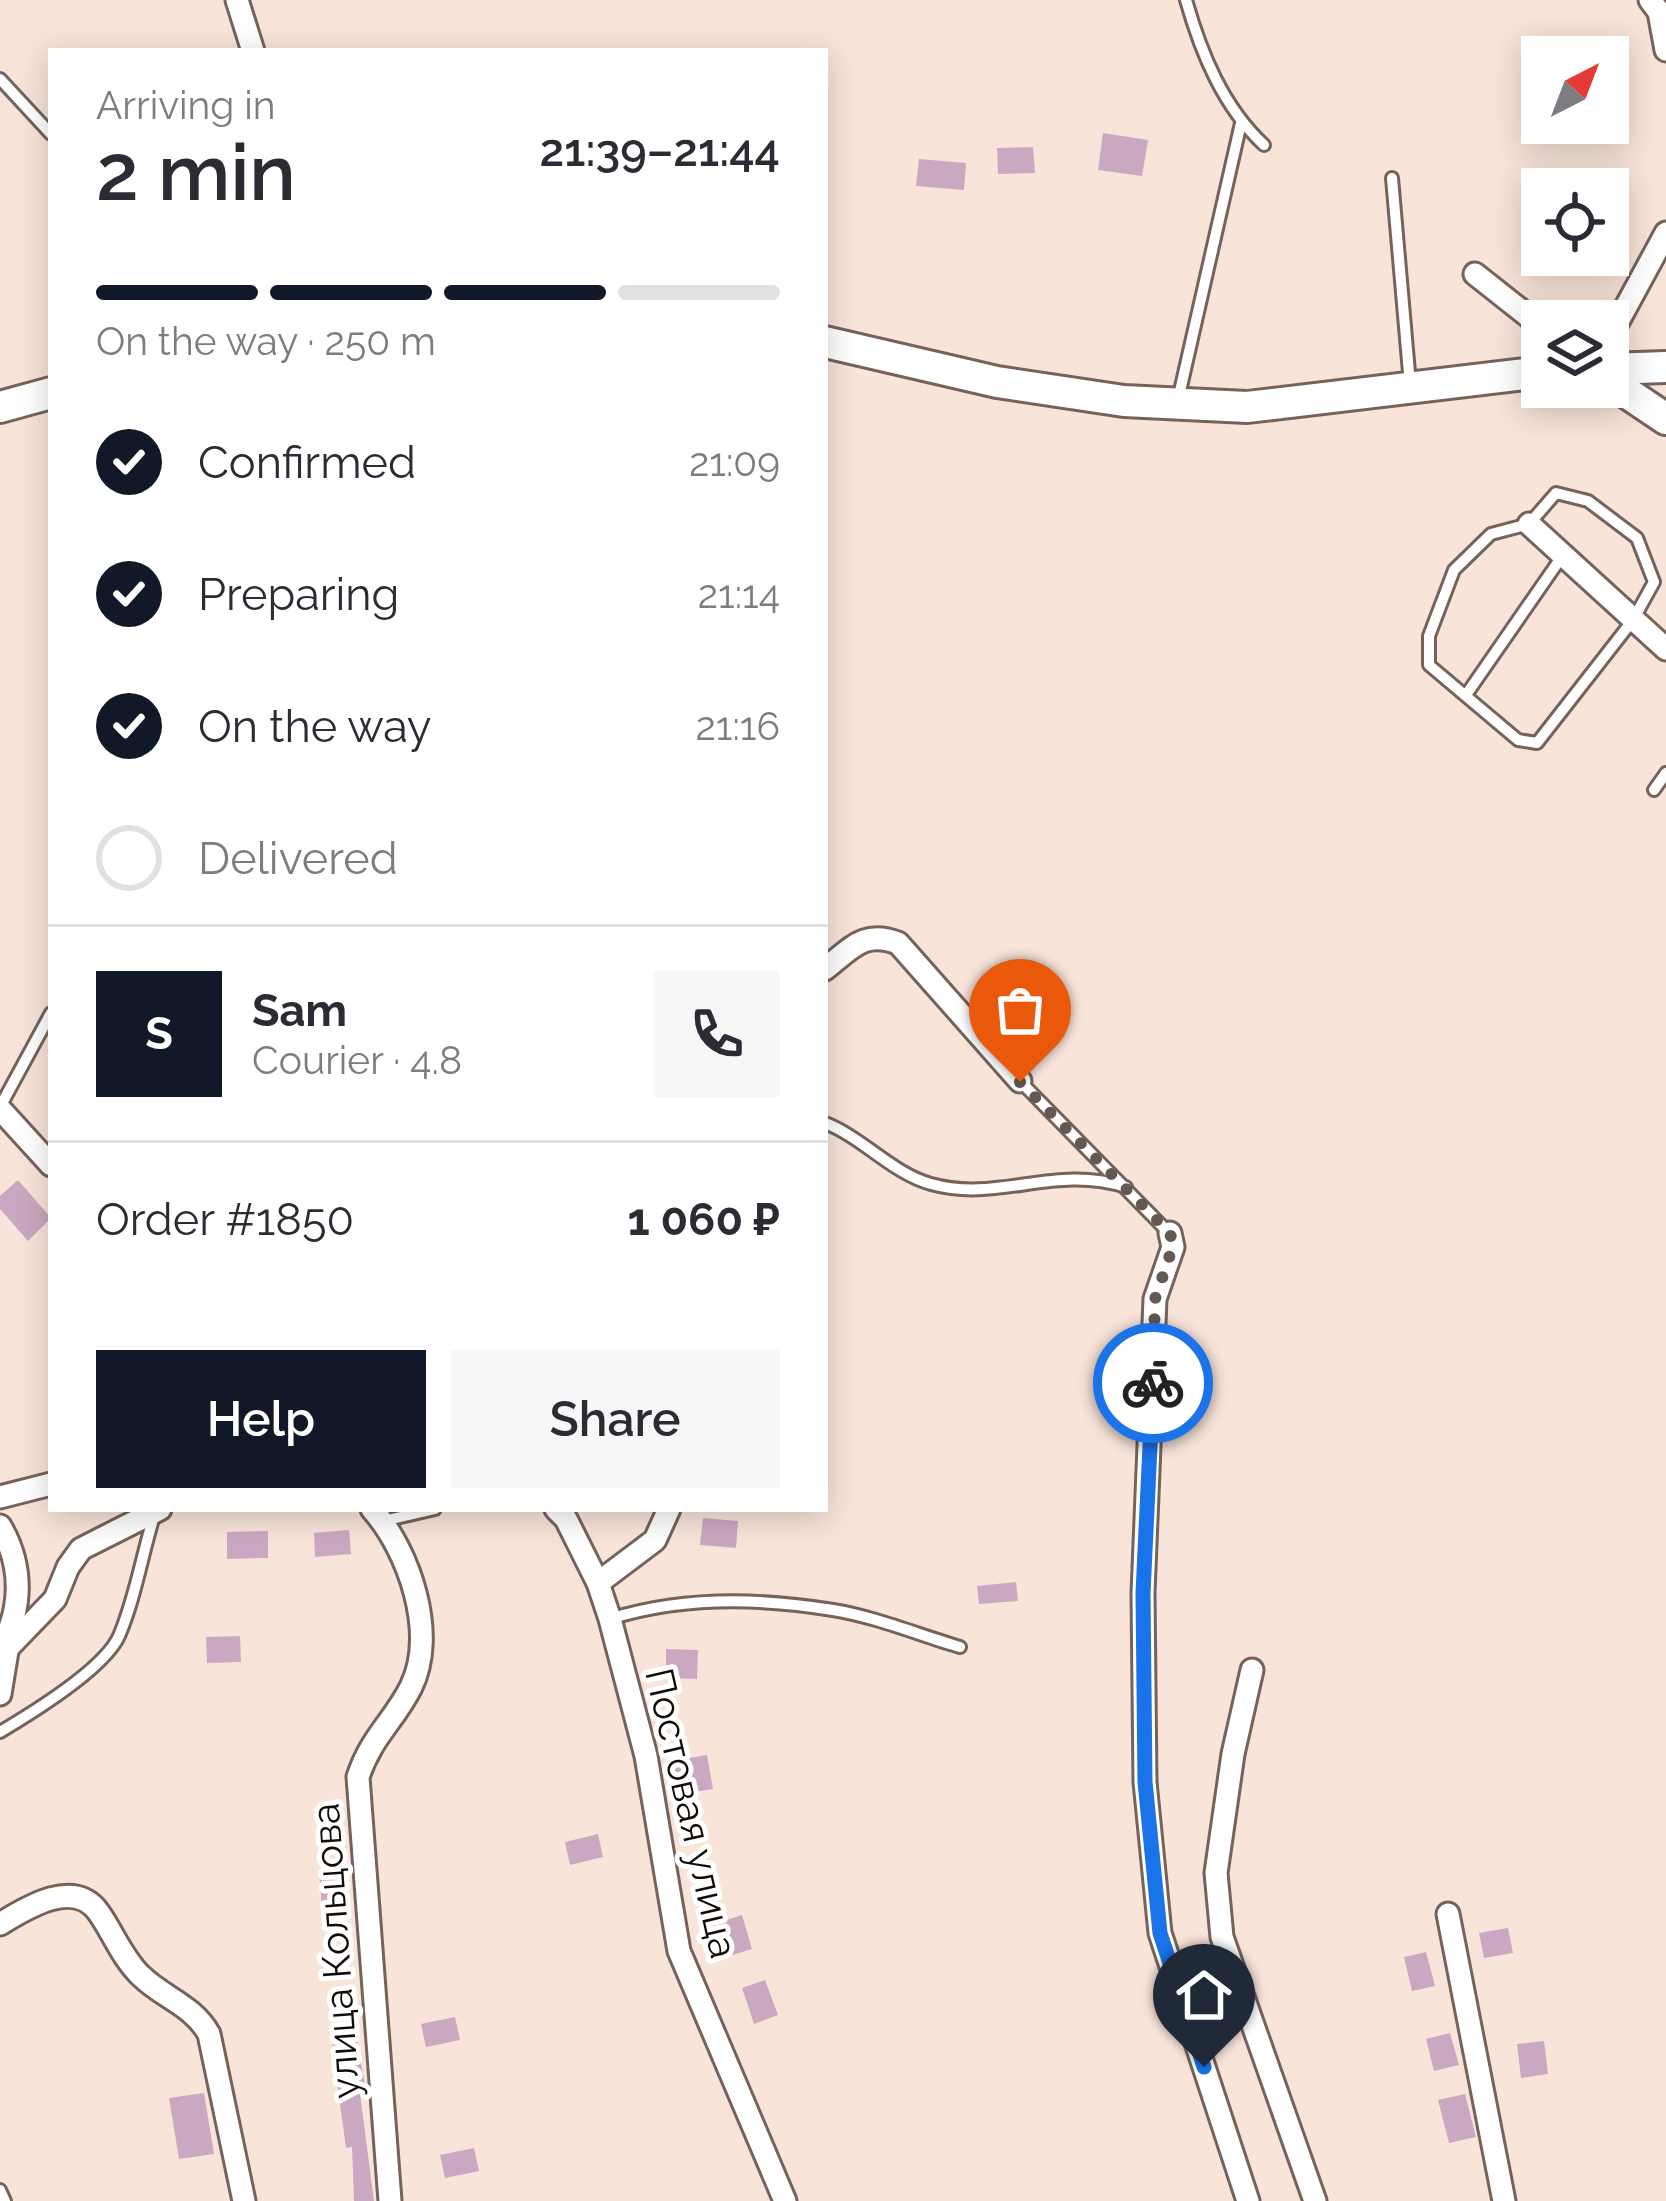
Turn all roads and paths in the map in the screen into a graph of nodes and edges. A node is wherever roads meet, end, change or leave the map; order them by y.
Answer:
1 (237, 0) edge
2 (1186, 0) edge
3 (1650, 0) edge
4 (252, 48) edge
5 (1666, 50) edge
6 (0, 79) edge
7 (1241, 123) junction
8 (48, 131) edge
9 (1264, 145) dead end
10 (1392, 178) dead end
11 (1666, 233) edge
12 (1475, 274) dead end
13 (1629, 301) edge
14 (1521, 310) edge
15 (828, 343) edge
16 (1666, 367) edge
17 (1629, 368) edge
18 (1521, 375) edge
19 (1410, 391) junction
20 (48, 394) edge
21 (1629, 394) edge
22 (1177, 403) junction
23 (0, 407) edge
24 (1666, 418) edge
25 (1529, 524) junction
26 (1563, 555) junction
27 (1633, 620) junction
28 (1666, 632) edge
29 (1666, 650) edge
30 (1466, 695) junction
31 (1666, 773) edge
32 (1654, 790) dead end
33 (828, 967) edge
34 (48, 1019) edge
35 (1020, 1082) joint
36 (0, 1108) edge
37 (828, 1126) edge
38 (48, 1162) edge
39 (1126, 1186) junction
40 (1170, 1233) joint
41 (48, 1485) edge
42 (0, 1497) edge
43 (154, 1512) edge
44 (157, 1512) edge
45 (559, 1512) edge
46 (668, 1512) edge
47 (378, 1515) edge
48 (0, 1526) edge
49 (598, 1583) junction
50 (610, 1618) junction
51 (960, 1647) dead end
52 (2, 1652) edge
53 (1252, 1670) dead end
54 (0, 1694) edge
55 (0, 1732) edge
56 (1448, 1913) dead end
57 (0, 1924) edge
58 (0, 2190) edge
59 (5, 2201) edge
60 (244, 2201) edge
61 (390, 2201) edge
62 (785, 2201) edge
63 (1248, 2201) edge
64 (1316, 2201) edge
65 (1504, 2201) edge

1 - 4 street
2 - 7 lane
3 - 5 street
6 - 8 lane
7 - 9 lane
7 - 22 lane
10 - 19 lane
11 - 13 street
12 - 14 street
15 - 22 main road
16 - 17 main road
18 - 19 main road
19 - 22 main road
20 - 23 main road
21 - 24 main road
25 - 26 street
25 - 27 lane
25 - 30 lane
26 - 27 street
26 - 30 lane
27 - 28 lane
27 - 29 street
27 - 30 lane
31 - 32 lane
33 - 35 street
34 - 36 lane
35 - 39 lane
36 - 38 street
37 - 39 lane
39 - 40 lane
40 - 63 street
41 - 42 street
43 - 52 street
44 - 55 lane
45 - 49 street, Постовая улица
46 - 49 street
47 - 61 street, улица Кольцова
48 - 52 street
49 - 50 street, Постовая улица
50 - 51 lane
50 - 62 street, Постовая улица
52 - 54 street
53 - 64 street
56 - 65 street
57 - 60 street
58 - 59 lane

